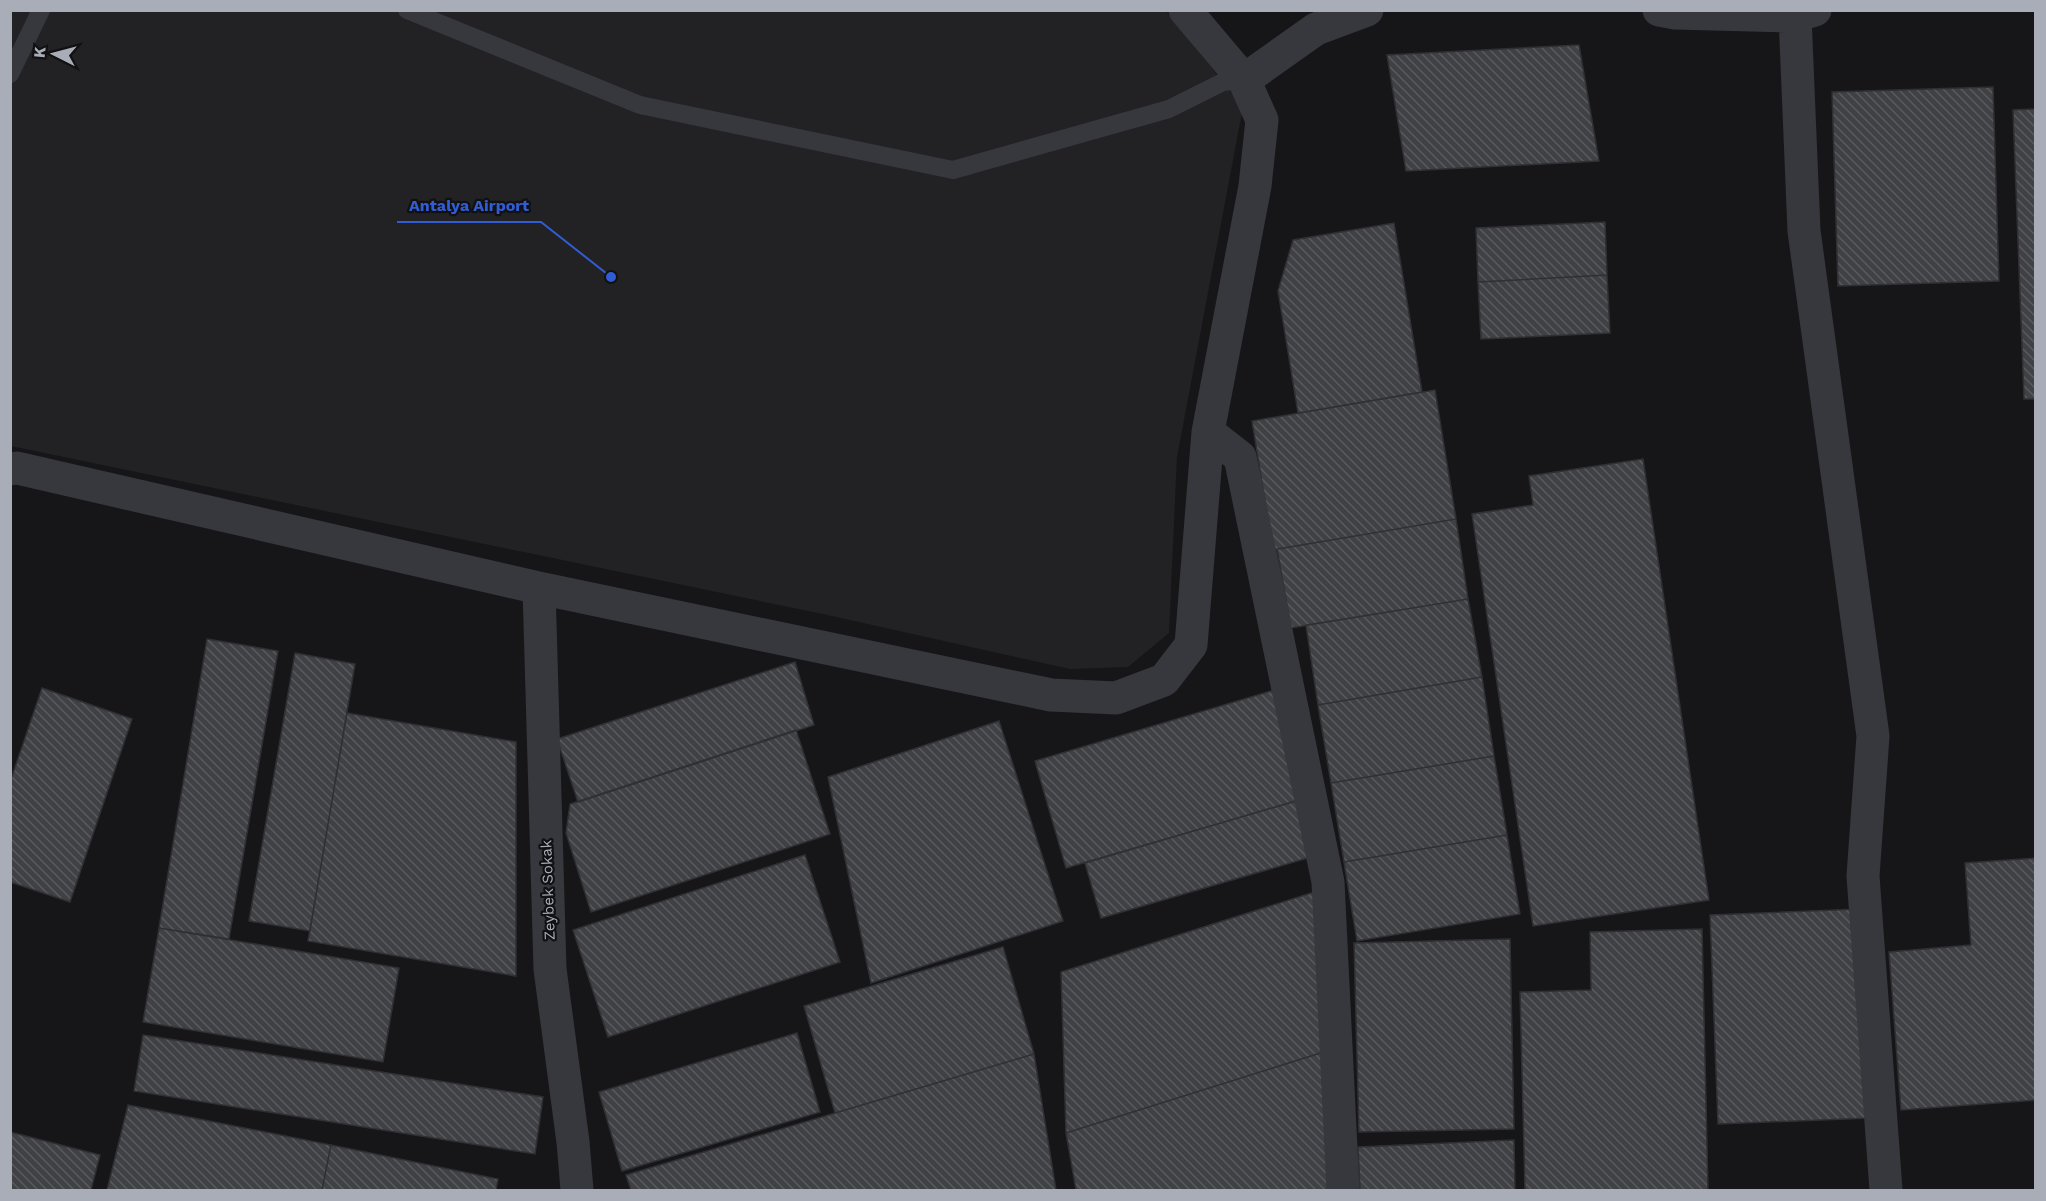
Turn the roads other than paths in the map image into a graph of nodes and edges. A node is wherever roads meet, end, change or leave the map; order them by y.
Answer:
1 (41, 10) edge
2 (407, 10) edge
3 (1185, 10) edge
4 (1367, 10) edge
5 (1659, 10) edge
6 (1805, 13) edge
7 (10, 74) edge
8 (1244, 80) junction
9 (1208, 432) junction
10 (10, 469) edge
11 (539, 588) junction
12 (577, 1191) edge
13 (1343, 1191) edge
14 (1887, 1191) edge

1 - 7 lane
2 - 8 lane
3 - 8 street
4 - 8 street
5 - 6 street
6 - 14 street
8 - 9 street
9 - 11 street
9 - 13 street
10 - 11 street
11 - 12 street, Zeybek Sokak

